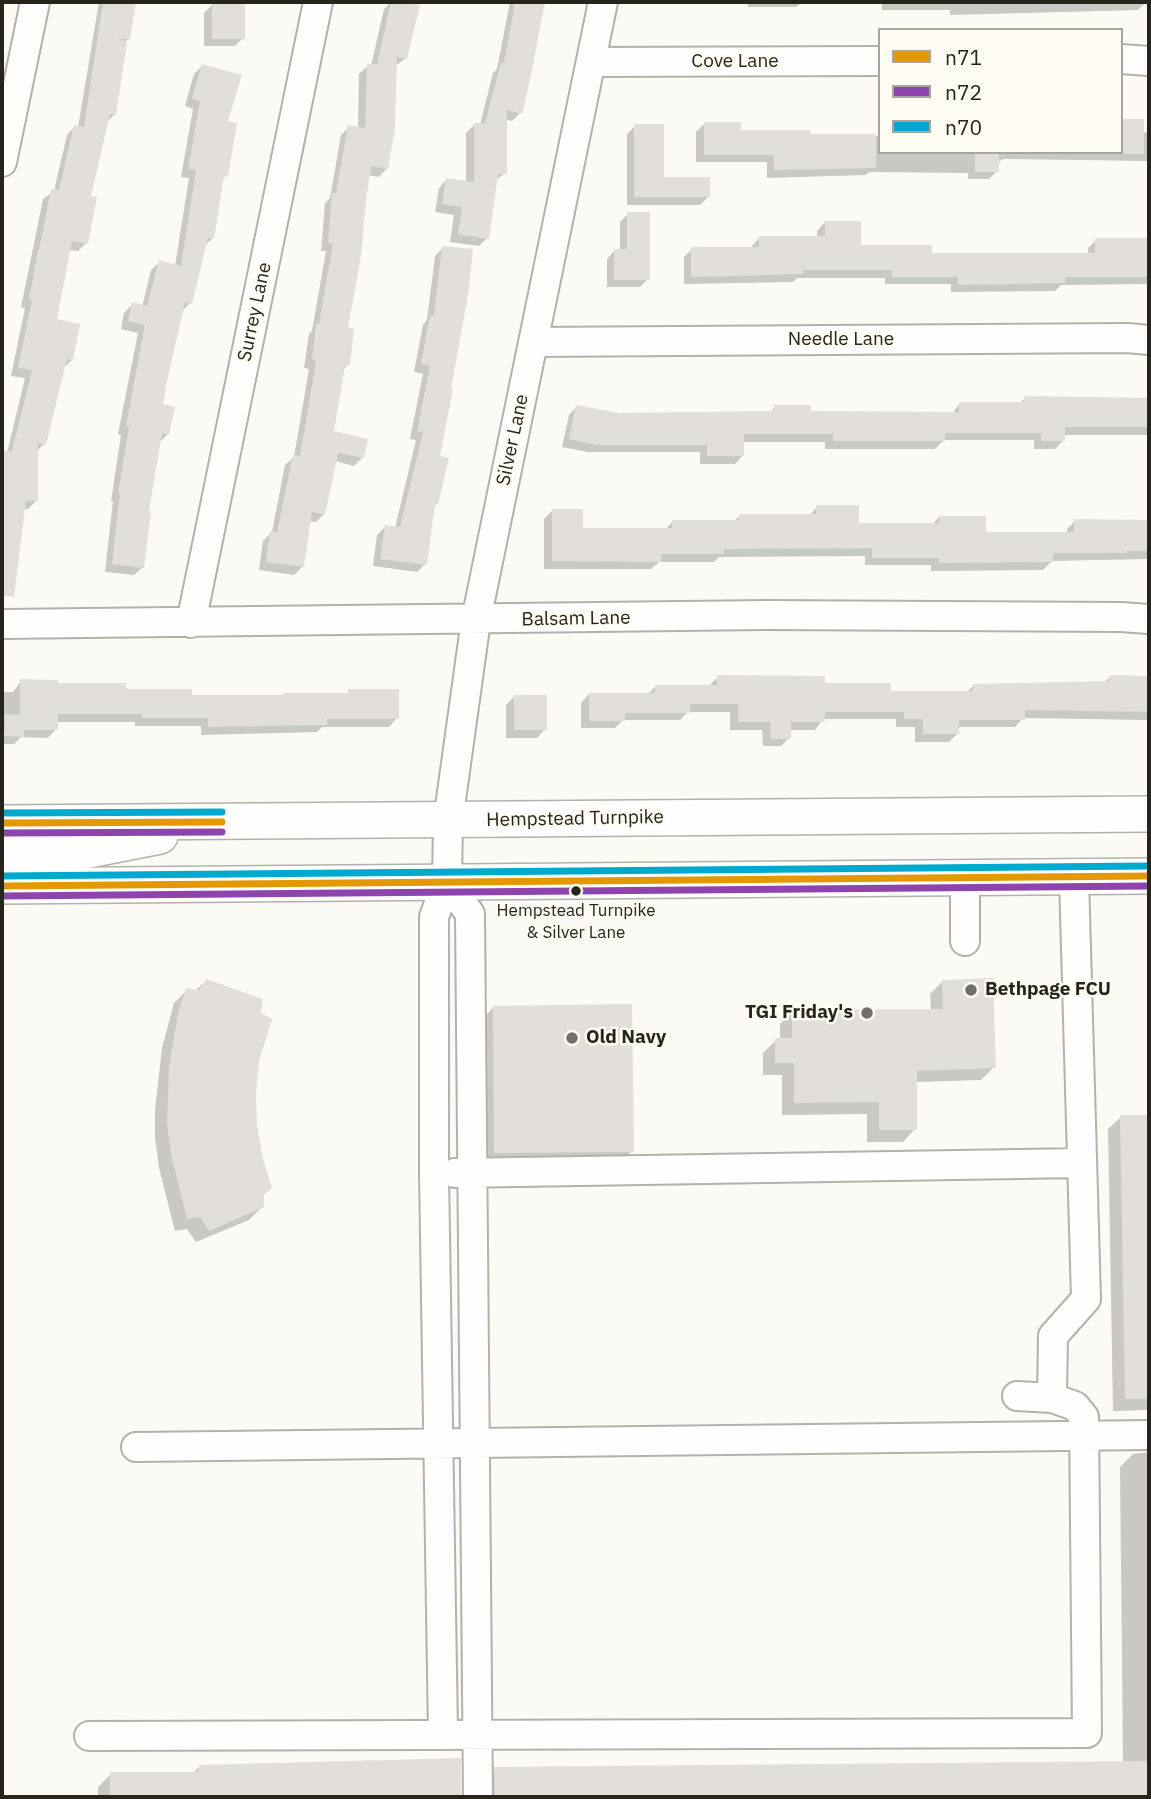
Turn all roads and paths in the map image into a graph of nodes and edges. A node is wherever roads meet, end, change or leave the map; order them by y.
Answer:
1 (35, 2) edge
2 (318, 2) edge
3 (603, 2) edge
4 (1123, 59) edge
5 (878, 61) edge
6 (1149, 61) edge
7 (591, 62) junction
8 (11, 69) edge
9 (2, 162) edge
10 (1149, 340) edge
11 (533, 342) junction
12 (1149, 619) edge
13 (476, 620) junction
14 (191, 623) junction
15 (2, 624) edge
16 (1149, 814) edge
17 (449, 821) junction
18 (221, 822) junction
19 (2, 823) edge
20 (2, 854) edge
21 (1149, 876) edge
22 (1074, 877) junction
23 (965, 878) junction
24 (447, 881) junction
25 (2, 886) edge
26 (965, 941) dead end
27 (1082, 1163) junction
28 (472, 1172) junction
29 (434, 1173) junction
30 (1017, 1396) dead end
31 (1052, 1398) junction
32 (1149, 1435) edge
33 (1086, 1436) junction
34 (438, 1443) junction
35 (476, 1444) junction
36 (136, 1447) dead end
37 (443, 1735) junction
38 (478, 1735) junction
39 (89, 1736) dead end
40 (478, 1797) edge

1 - 8 street
2 - 14 street, Surrey Lane
3 - 7 street, Silver Lane
4 - 6 street
5 - 7 street, Cove Lane
7 - 11 street, Silver Lane
8 - 9 street
10 - 11 street, Needle Lane
11 - 13 street, Silver Lane
12 - 13 street, Balsam Lane
13 - 14 street, Balsam Lane
13 - 17 street, Silver Lane
14 - 15 street, Balsam Lane
16 - 17 main road, Hempstead Turnpike
17 - 18 main road, Hempstead Turnpike
17 - 24 street, Silver Lane
18 - 19 main road, Hempstead Turnpike
18 - 20 main road
21 - 22 main road
22 - 23 main road
22 - 27 street
23 - 24 main road
23 - 26 street
24 - 25 main road
24 - 28 street
24 - 29 street, Silver Lane
27 - 28 street
27 - 31 street
28 - 29 street
28 - 35 street
29 - 34 street, Silver Lane
30 - 31 street
31 - 33 street
32 - 33 street
33 - 35 street
33 - 38 street
34 - 35 street
34 - 36 street
34 - 37 street, Silver Lane
35 - 38 street
37 - 38 street
37 - 39 street
38 - 40 street

